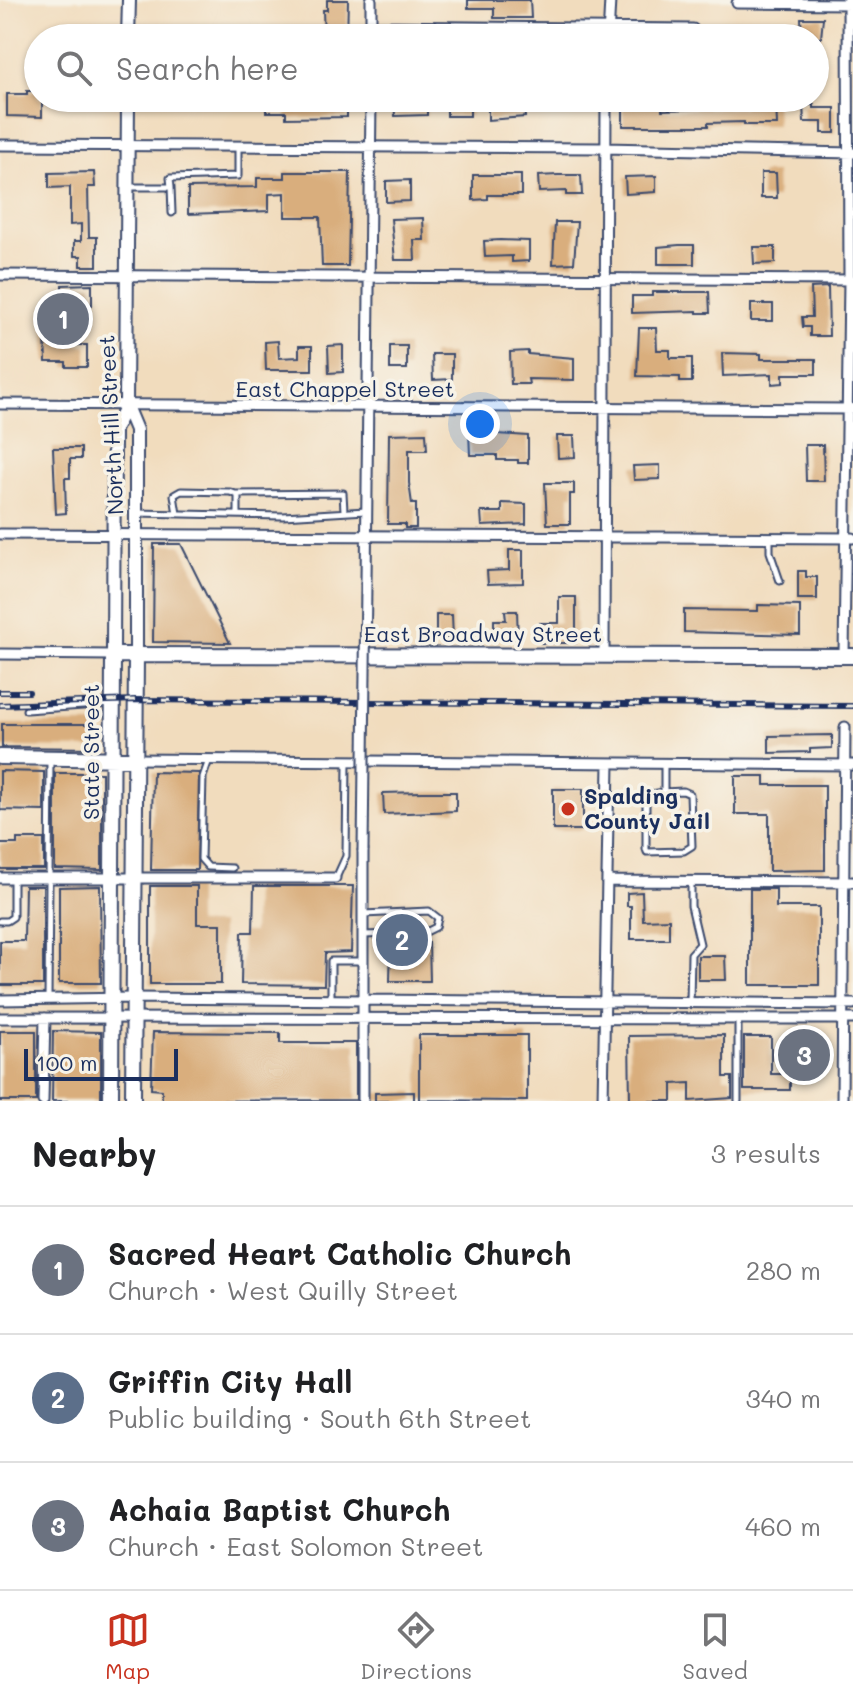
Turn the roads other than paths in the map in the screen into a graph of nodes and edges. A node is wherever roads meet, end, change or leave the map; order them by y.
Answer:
1 (129, 0) edge
2 (371, 0) edge
3 (610, 0) edge
4 (737, 3) dead end
5 (850, 3) edge
6 (128, 24) edge
7 (371, 24) edge
8 (609, 24) edge
9 (128, 112) edge
10 (371, 112) edge
11 (605, 112) edge
12 (0, 145) edge
13 (128, 146) junction
14 (238, 147) junction
15 (371, 148) junction
16 (604, 148) junction
17 (850, 153) edge
18 (127, 187) junction
19 (171, 187) junction
20 (172, 213) dead end
21 (0, 275) edge
22 (126, 275) junction
23 (369, 277) junction
24 (604, 277) junction
25 (851, 280) edge
26 (0, 404) edge
27 (126, 406) junction
28 (368, 406) junction
29 (605, 409) junction
30 (850, 409) edge
31 (235, 494) junction
32 (344, 511) junction
33 (367, 511) junction
34 (136, 513) junction
35 (177, 514) junction
36 (238, 515) junction
37 (0, 534) edge
38 (114, 534) junction
39 (136, 535) junction
40 (367, 535) junction
41 (604, 537) junction
42 (770, 537) junction
43 (849, 538) edge
44 (780, 581) dead end
45 (0, 654) edge
46 (113, 655) junction
47 (136, 655) junction
48 (604, 656) junction
49 (849, 656) edge
50 (113, 704) junction
51 (26, 710) dead end
52 (845, 727) dead end
53 (0, 757) edge
54 (50, 758) junction
55 (112, 759) junction
56 (135, 759) junction
57 (209, 760) junction
58 (347, 762) junction
59 (609, 763) junction
60 (664, 764) junction
61 (848, 765) edge
62 (848, 788) edge
63 (664, 792) junction
64 (848, 803) edge
65 (848, 861) edge
66 (232, 868) dead end
67 (0, 878) edge
68 (13, 878) junction
69 (335, 878) joint
70 (48, 879) junction
71 (112, 879) junction
72 (134, 879) junction
73 (608, 881) junction
74 (691, 882) junction
75 (848, 882) edge
76 (363, 914) junction
77 (0, 921) edge
78 (364, 935) junction
79 (841, 956) junction
80 (853, 956) edge
81 (364, 961) junction
82 (112, 998) junction
83 (133, 998) junction
84 (0, 1000) edge
85 (48, 1000) junction
86 (331, 1000) junction
87 (364, 1000) junction
88 (604, 1003) junction
89 (690, 1003) junction
90 (841, 1004) junction
91 (853, 1004) edge
92 (112, 1016) junction
93 (133, 1016) junction
94 (0, 1018) edge
95 (45, 1018) junction
96 (364, 1018) junction
97 (738, 1018) junction
98 (603, 1019) junction
99 (841, 1019) junction
100 (853, 1019) edge
101 (43, 1101) edge
102 (111, 1101) edge
103 (133, 1101) edge
104 (363, 1101) edge
105 (603, 1101) edge
106 (738, 1101) edge
107 (842, 1101) edge

1 - 6 street
2 - 7 street
3 - 8 street
4 - 5 street
5 - 17 street
9 - 13 street, North Hill Street
10 - 15 street
11 - 16 street
12 - 13 street
13 - 14 street
13 - 18 street, North Hill Street
14 - 15 street
14 - 19 lane
15 - 16 street
15 - 23 street
16 - 17 street
16 - 24 street
17 - 25 street
18 - 19 lane
18 - 22 street, North Hill Street
19 - 20 lane
21 - 22 street
22 - 23 street
22 - 27 street, North Hill Street
23 - 24 street
23 - 28 street
24 - 25 street
24 - 29 street
25 - 30 street
26 - 27 street, East Chappel Street
27 - 28 street, East Chappel Street
27 - 34 street, North Hill Street
27 - 38 street, State Street
28 - 29 street, East Chappel Street
28 - 33 street
29 - 30 street, East Chappel Street
29 - 41 street
30 - 43 street
31 - 32 lane
31 - 35 lane
31 - 36 lane
32 - 33 lane
32 - 36 lane
33 - 40 street
34 - 35 lane
34 - 39 street, North Hill Street
35 - 36 lane
37 - 38 street
38 - 39 street
38 - 46 street, State Street
39 - 40 street
39 - 47 street, North Hill Street
40 - 41 street
40 - 76 street, bridge
41 - 42 street
41 - 48 street
42 - 43 street
42 - 44 lane
43 - 49 street
45 - 46 street
46 - 47 main road, East Broadway Street
46 - 50 main road, State Street
47 - 48 main road, East Broadway Street
47 - 56 main road
48 - 49 main road, East Broadway Street
50 - 51 lane
50 - 55 main road, State Street
52 - 61 street
53 - 54 main road
54 - 55 main road
54 - 70 lane
55 - 56 main road
55 - 71 main road, State Street
56 - 57 street
56 - 72 main road
57 - 58 street
57 - 66 lane
58 - 59 street
58 - 69 lane
59 - 60 street
59 - 73 street
60 - 61 street
60 - 63 lane
61 - 62 street
62 - 64 street
63 - 63 lane
64 - 65 street
65 - 75 street
67 - 68 street
68 - 70 street
68 - 77 lane
69 - 72 street
70 - 71 street
70 - 85 lane
71 - 72 street
71 - 82 main road, State Street
72 - 83 main road
73 - 74 street
73 - 88 street
74 - 75 street
74 - 89 lane
75 - 79 street
76 - 78 street
76 - 78 lane
78 - 81 street
79 - 80 lane
79 - 90 street
81 - 86 lane
81 - 87 street
82 - 83 street
82 - 85 street
82 - 92 main road, State Street
83 - 86 street
83 - 93 main road
84 - 85 street
86 - 87 street
87 - 88 street
87 - 96 street
88 - 89 street
88 - 98 street
89 - 90 street
90 - 91 street
90 - 99 street
92 - 93 street
92 - 95 street
92 - 102 main road, State Street
93 - 96 street
93 - 103 main road
94 - 95 street
95 - 101 street
96 - 98 street
96 - 104 street
97 - 98 street
97 - 99 street
97 - 106 lane
98 - 105 street
99 - 100 street
99 - 107 street

